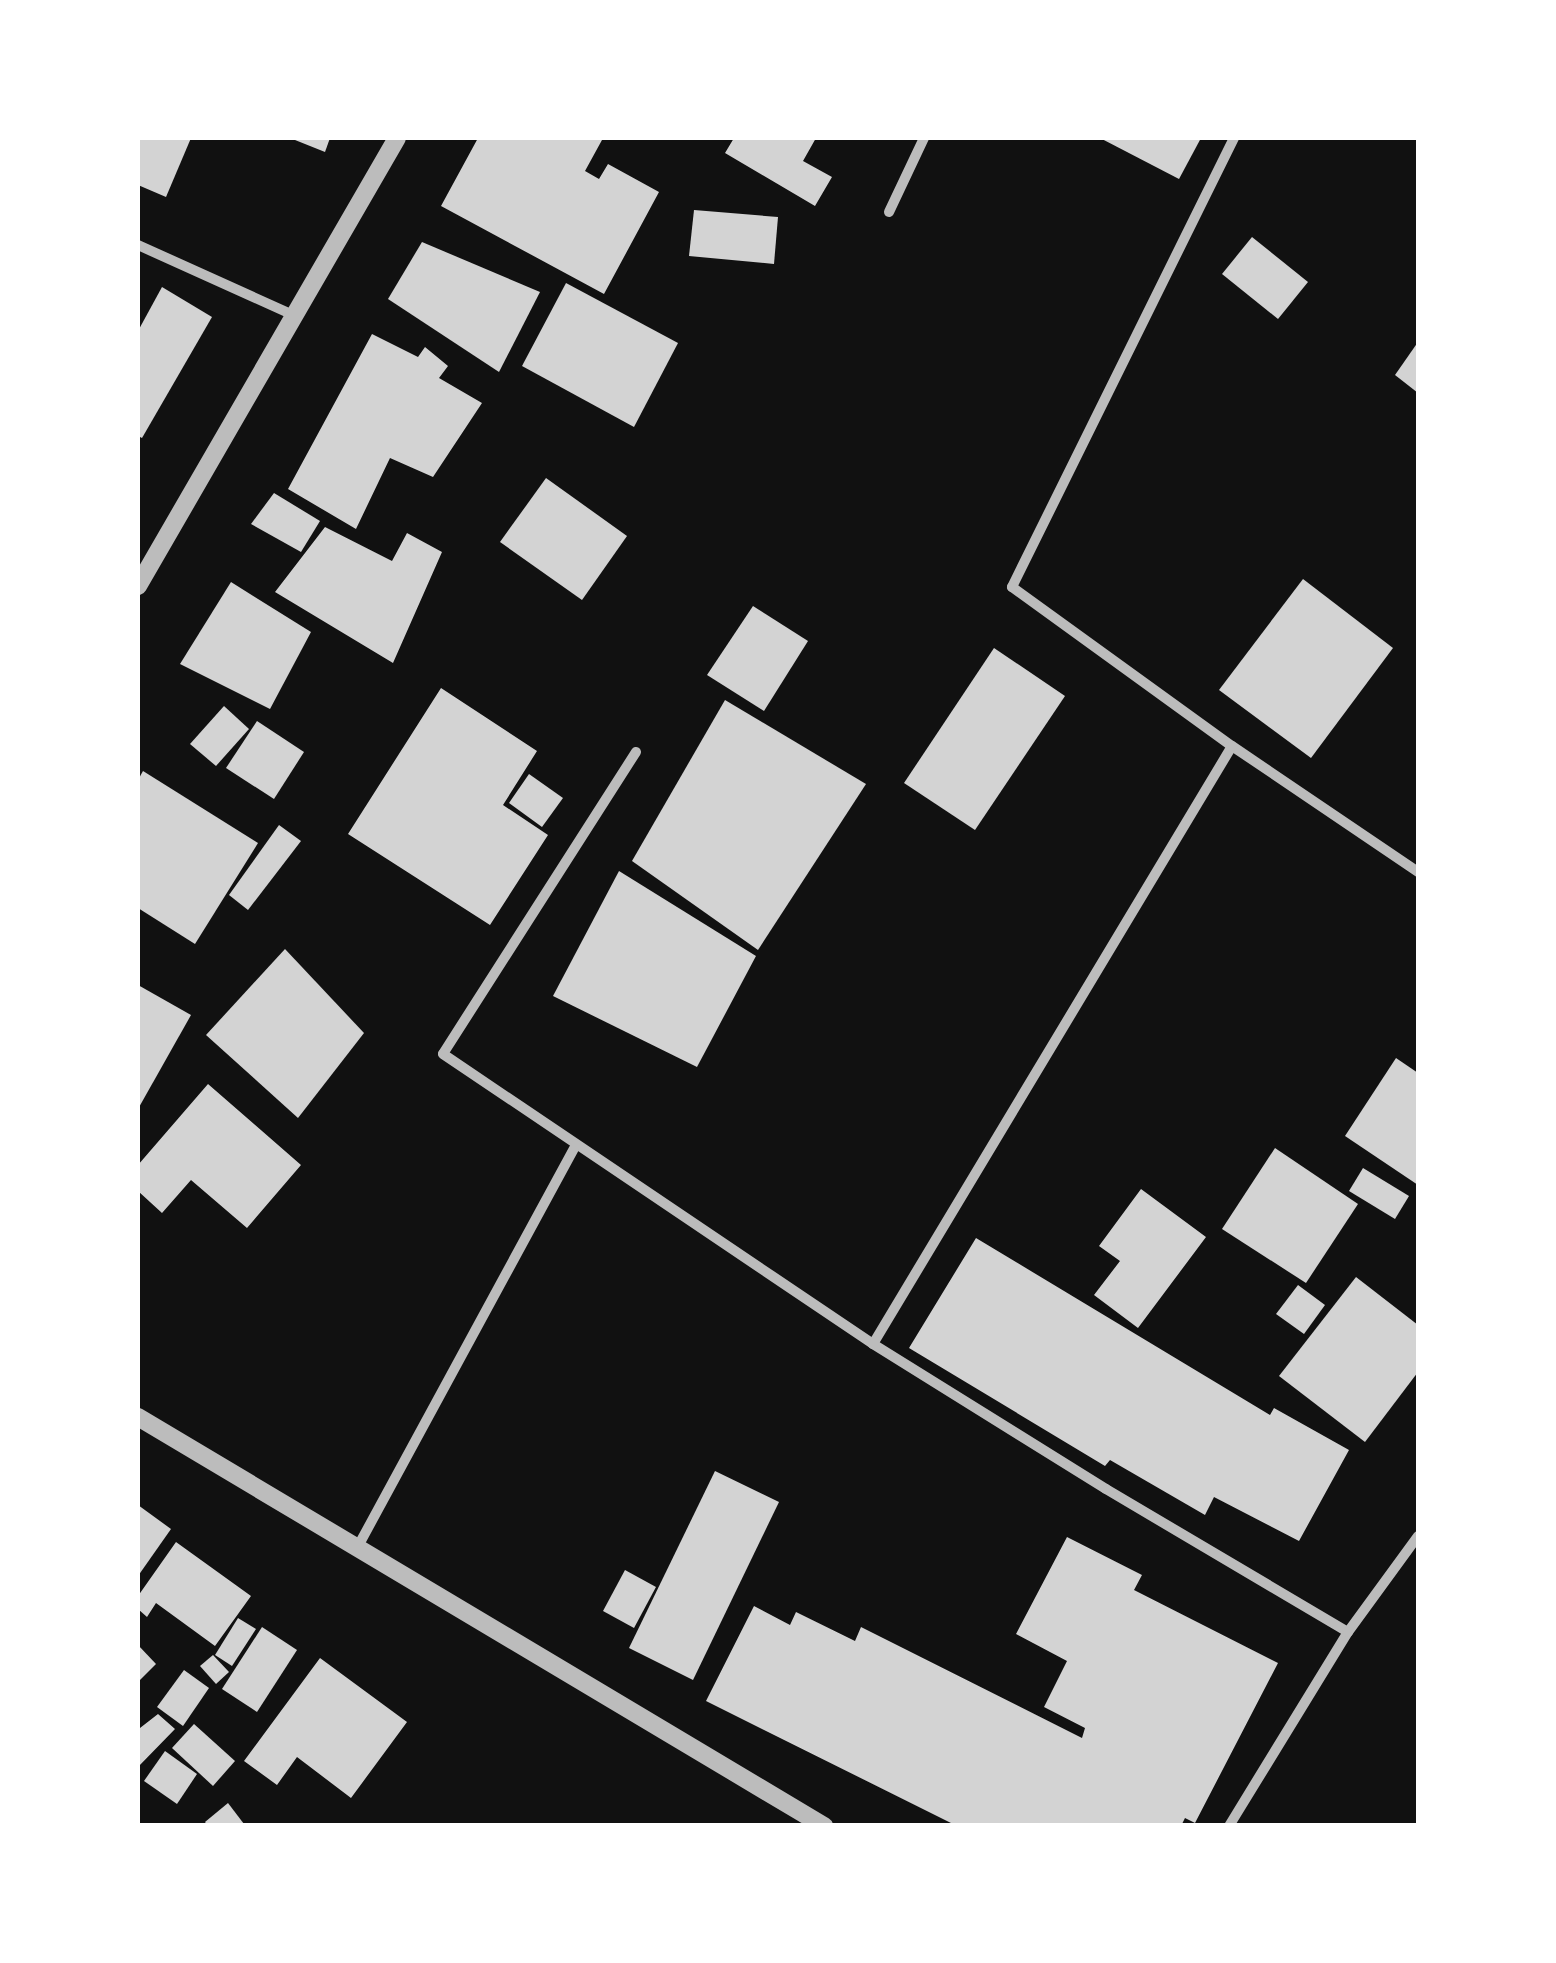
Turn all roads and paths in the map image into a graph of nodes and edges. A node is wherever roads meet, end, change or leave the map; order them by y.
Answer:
1 (397, 138) edge
2 (924, 138) edge
3 (1234, 138) edge
4 (889, 212) dead end
5 (138, 246) edge
6 (295, 316) junction
7 (138, 586) edge
8 (1232, 746) junction
9 (636, 752) dead end
10 (1418, 872) edge
11 (576, 1144) junction
12 (873, 1344) junction
13 (138, 1416) edge
14 (1418, 1536) edge
15 (356, 1550) junction
16 (1348, 1632) junction
17 (824, 1826) edge
18 (1230, 1826) edge

1 - 6 street
2 - 4 street
3 - 8 street
5 - 6 street
6 - 7 street
8 - 10 street
8 - 12 street
9 - 11 street
11 - 12 street
11 - 15 street
12 - 16 street
13 - 15 street
14 - 16 street
15 - 17 street
16 - 18 street

